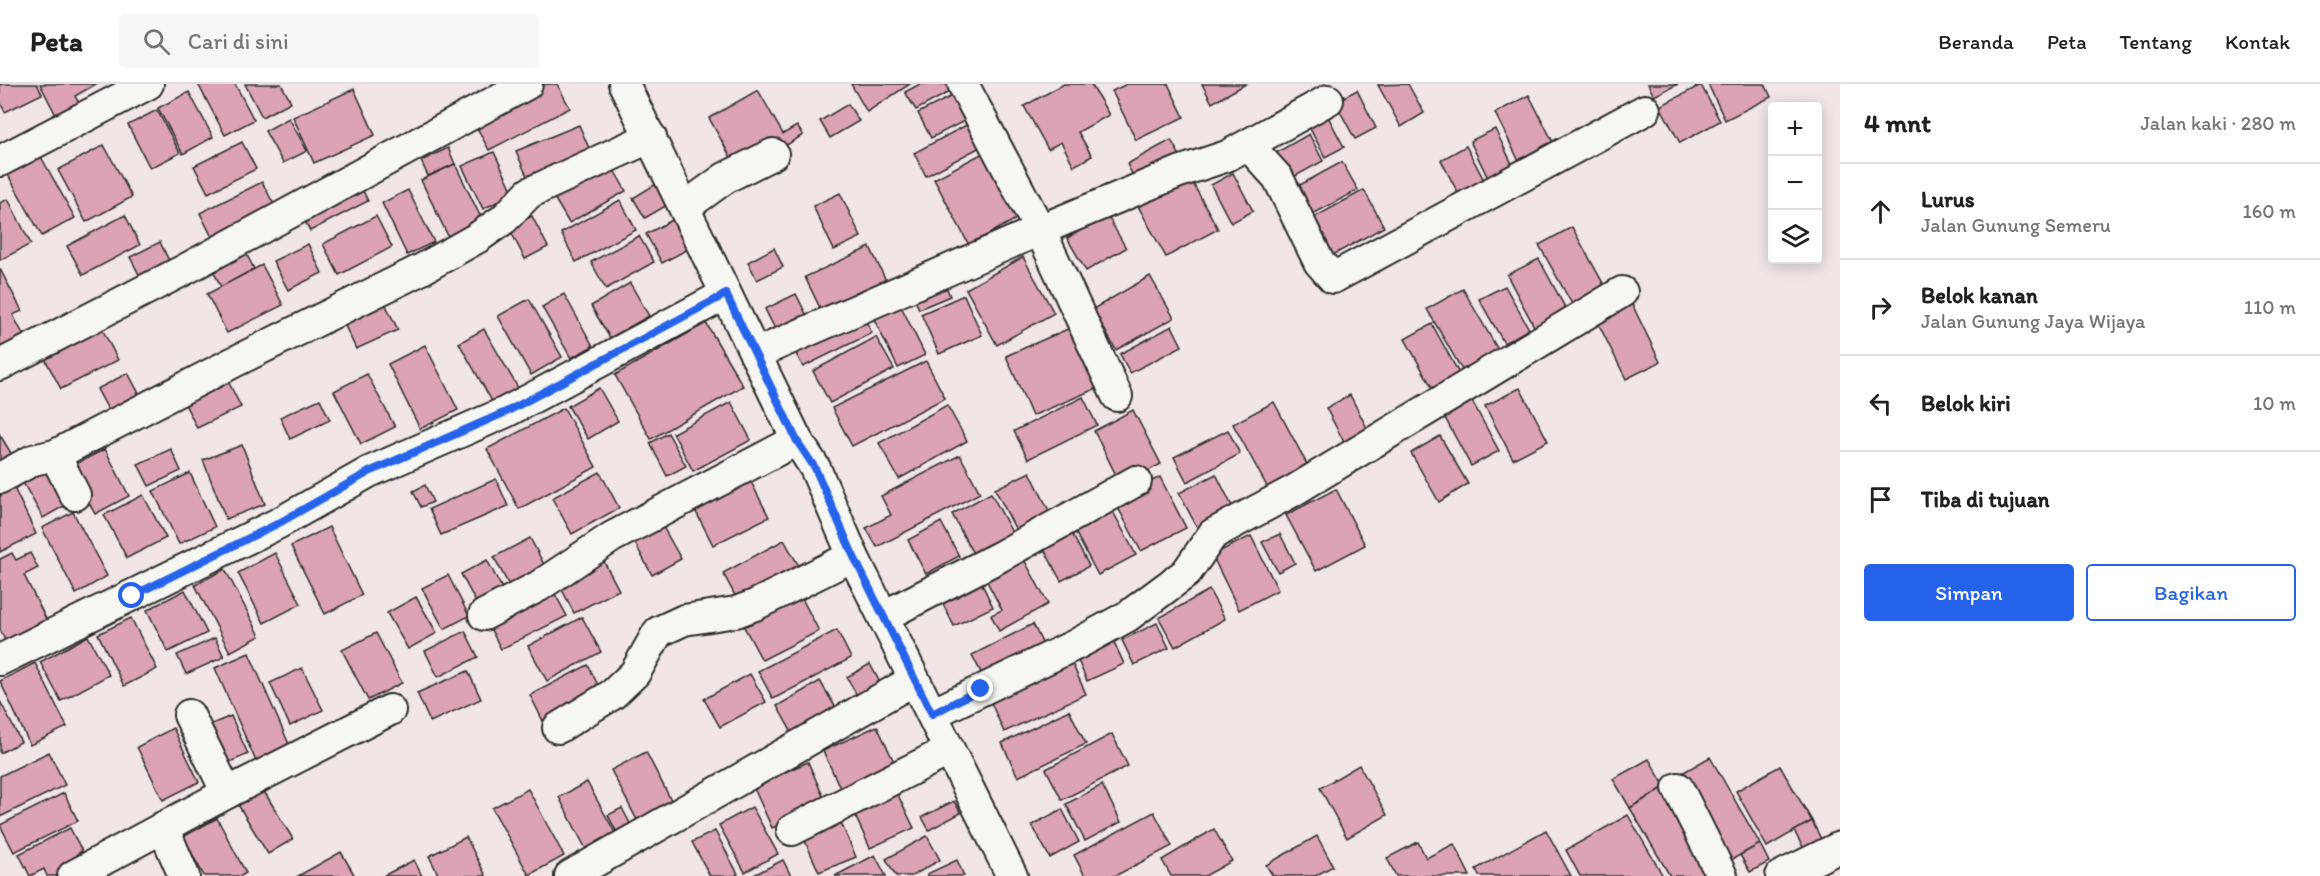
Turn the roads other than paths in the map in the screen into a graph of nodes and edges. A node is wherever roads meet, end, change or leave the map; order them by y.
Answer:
1 (527, 84) edge
2 (624, 84) edge
3 (963, 84) edge
4 (139, 86) edge
5 (1328, 100) dead end
6 (1645, 110) dead end
7 (651, 137) junction
8 (1249, 146) junction
9 (773, 154) dead end
10 (0, 161) edge
11 (684, 207) junction
12 (1040, 230) junction
13 (1622, 292) dead end
14 (726, 294) junction
15 (755, 354) junction
16 (0, 365) edge
17 (1117, 396) dead end
18 (797, 441) junction
19 (55, 455) junction
20 (0, 477) edge
21 (1136, 481) dead end
22 (75, 495) dead end
23 (853, 555) junction
24 (484, 615) dead end
25 (884, 616) junction
26 (0, 660) edge
27 (914, 680) junction
28 (390, 710) dead end
29 (932, 714) junction
30 (189, 715) dead end
31 (558, 728) dead end
32 (948, 751) junction
33 (1678, 788) dead end
34 (227, 793) junction
35 (163, 827) junction
36 (792, 830) dead end
37 (1840, 847) edge
38 (73, 876) edge
39 (184, 876) edge
40 (570, 876) edge
41 (1012, 876) edge
42 (1722, 876) edge
43 (1781, 876) edge

1 - 16 street
2 - 7 street
3 - 12 street
4 - 10 street
5 - 8 street
6 - 8 street
7 - 11 street
7 - 19 street
8 - 12 street
9 - 11 street
11 - 14 street
12 - 15 street
12 - 17 street
13 - 29 street
14 - 15 street
14 - 26 street
15 - 18 street
18 - 23 street
18 - 24 street
19 - 20 street
19 - 22 street
21 - 25 street
23 - 25 street
23 - 31 street
25 - 27 street
27 - 29 street
27 - 40 street
28 - 34 street
29 - 32 street
30 - 34 street
32 - 36 street
32 - 41 street
33 - 42 street
34 - 35 street
35 - 38 street
35 - 39 street
37 - 43 street

